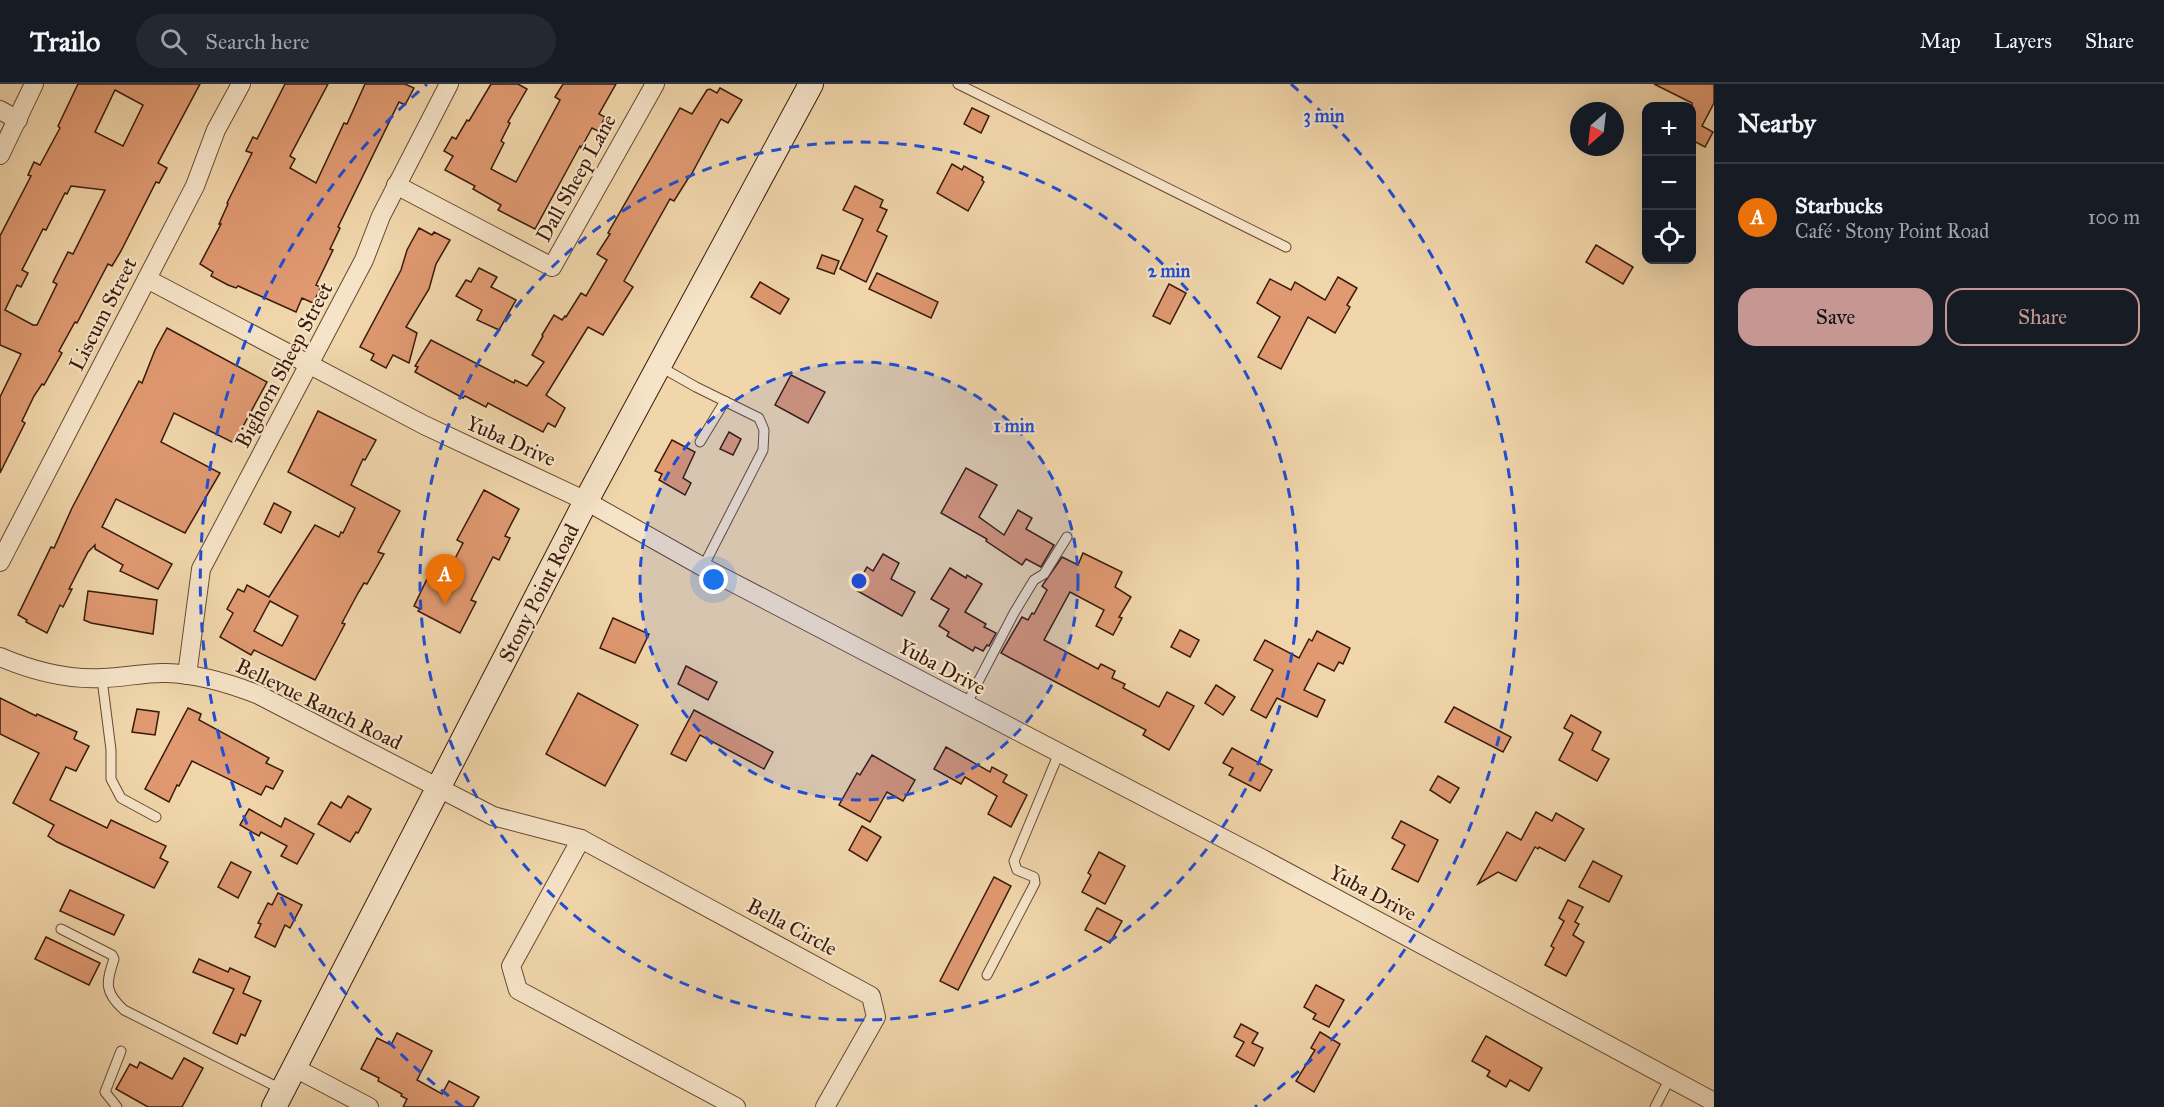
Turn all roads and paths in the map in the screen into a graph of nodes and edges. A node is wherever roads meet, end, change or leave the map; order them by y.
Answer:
1 (34, 84) edge
2 (241, 84) edge
3 (449, 84) edge
4 (655, 84) edge
5 (811, 84) edge
6 (958, 84) edge
7 (0, 110) edge
8 (18, 120) junction
9 (0, 155) edge
10 (396, 184) junction
11 (1286, 247) dead end
12 (147, 279) junction
13 (310, 365) junction
14 (659, 366) junction
15 (725, 401) junction
16 (700, 442) dead end
17 (586, 501) junction
18 (1067, 537) dead end
19 (0, 562) edge
20 (703, 567) junction
21 (0, 657) edge
22 (188, 675) junction
23 (102, 679) junction
24 (966, 705) junction
25 (1059, 753) junction
26 (438, 788) junction
27 (156, 817) dead end
28 (581, 839) junction
29 (61, 929) dead end
30 (987, 975) dead end
31 (121, 1051) dead end
32 (295, 1068) junction
33 (1670, 1078) junction
34 (279, 1099) edge
35 (1714, 1102) edge
36 (117, 1107) edge
37 (369, 1107) edge
38 (736, 1107) edge
39 (825, 1107) edge
40 (1655, 1107) edge

1 - 8 street
2 - 12 street, Liscum Street
3 - 10 street, Bighorn Sheep Street
4 - 10 street, Dall Sheep Lane
5 - 14 main road, Stony Point Road
6 - 11 lane
7 - 8 street
8 - 9 street
10 - 13 street, Bighorn Sheep Street
12 - 13 street, Yuba Drive
12 - 19 street, Liscum Street
13 - 17 street, Yuba Drive
13 - 22 street, Bighorn Sheep Street
14 - 15 lane
14 - 17 main road, Stony Point Road
15 - 16 lane
15 - 20 lane
17 - 20 street, Yuba Drive
17 - 26 main road, Stony Point Road
18 - 24 lane
20 - 24 street, Yuba Drive
21 - 23 street, Bellevue Ranch Road
22 - 23 street, Bellevue Ranch Road
22 - 26 street, Bellevue Ranch Road
23 - 27 lane
24 - 25 street, Yuba Drive
25 - 30 lane
25 - 33 street, Yuba Drive
26 - 28 street, Bella Circle
26 - 32 main road, Stony Point Road
28 - 38 street
28 - 39 street, Bella Circle
29 - 34 lane
31 - 36 lane
32 - 34 main road, Stony Point Road
32 - 37 street
33 - 35 street, Yuba Drive
33 - 40 lane

